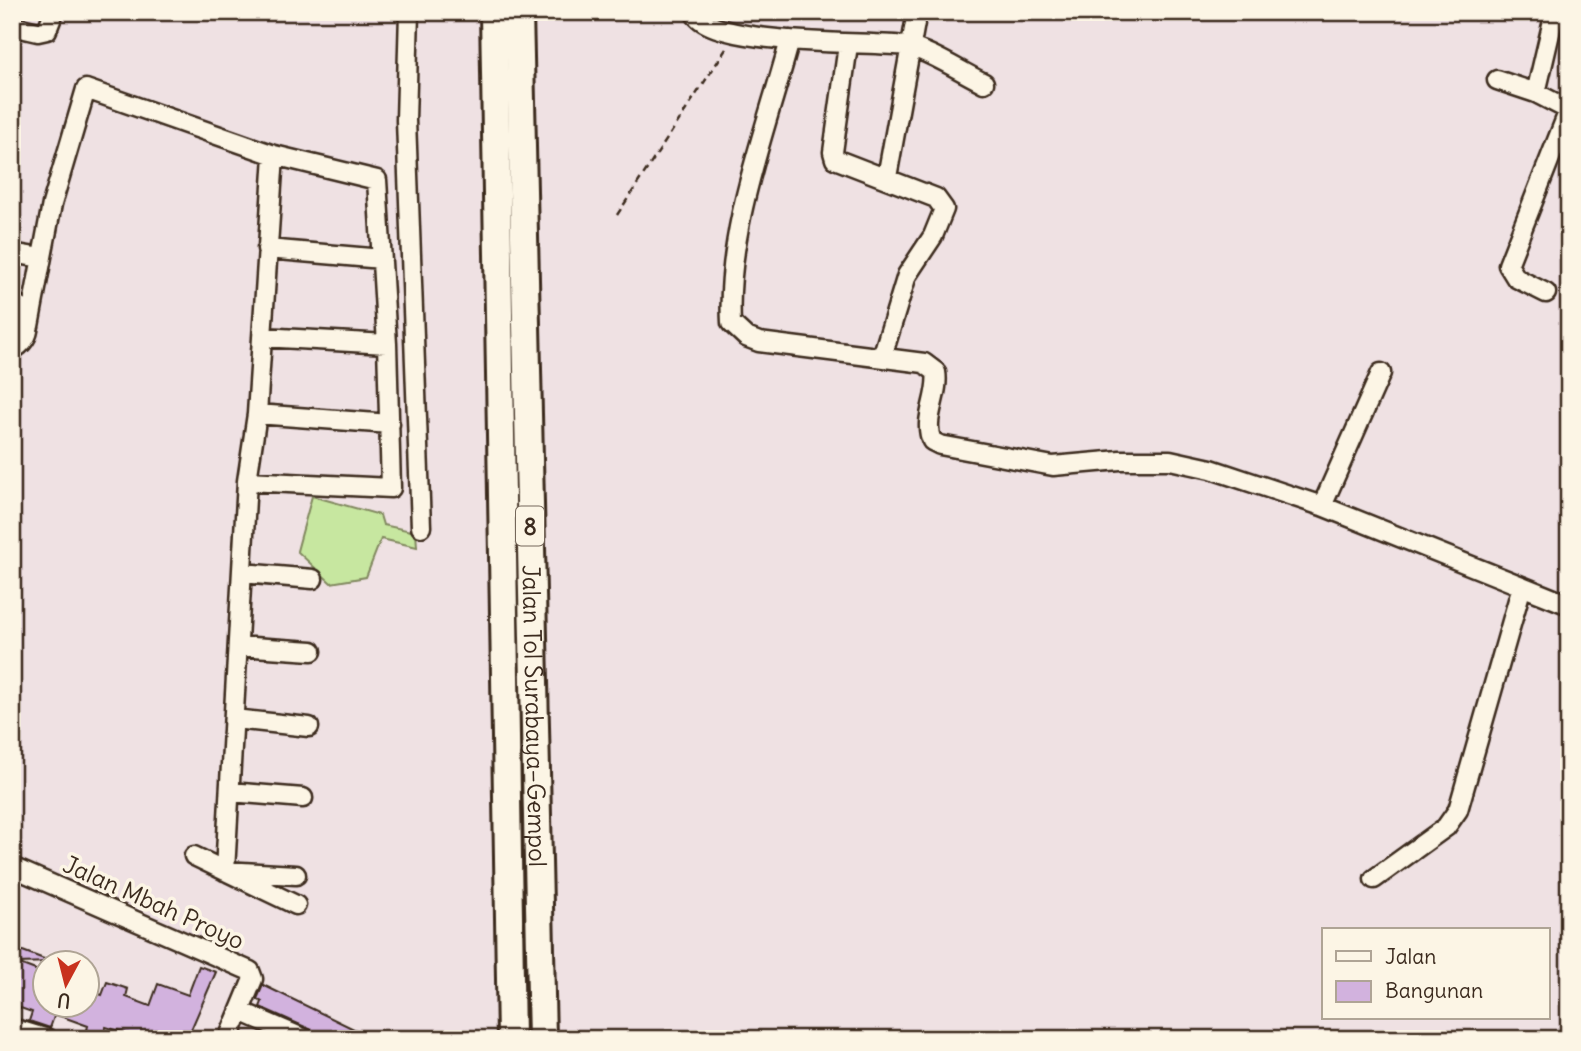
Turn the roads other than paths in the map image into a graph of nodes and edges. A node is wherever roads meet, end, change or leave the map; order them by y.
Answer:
1 (54, 12) edge
2 (409, 12) edge
3 (494, 12) edge
4 (519, 12) edge
5 (694, 12) edge
6 (917, 12) edge
7 (1555, 12) edge
8 (12, 26) edge
9 (790, 40) junction
10 (848, 45) junction
11 (908, 46) junction
12 (1497, 80) dead end
13 (984, 83) dead end
14 (1536, 93) junction
15 (1569, 110) edge
16 (274, 155) junction
17 (887, 177) junction
18 (267, 249) junction
19 (12, 253) edge
20 (41, 258) junction
21 (382, 258) junction
22 (1546, 293) dead end
23 (12, 302) edge
24 (29, 326) junction
25 (262, 337) junction
26 (387, 344) junction
27 (12, 350) edge
28 (882, 357) junction
29 (1381, 373) dead end
30 (257, 414) junction
31 (390, 424) junction
32 (247, 481) junction
33 (1322, 506) junction
34 (421, 527) dead end
35 (242, 573) junction
36 (313, 579) dead end
37 (1522, 586) junction
38 (1569, 605) edge
39 (238, 646) junction
40 (312, 651) dead end
41 (234, 719) junction
42 (309, 727) dead end
43 (230, 792) junction
44 (303, 798) dead end
45 (194, 856) dead end
46 (12, 867) edge
47 (225, 871) junction
48 (296, 875) dead end
49 (1374, 879) dead end
50 (296, 905) dead end
51 (243, 1004) junction
52 (12, 1028) edge
53 (48, 1039) edge
54 (228, 1039) edge
55 (305, 1039) edge
56 (511, 1039) edge
57 (542, 1039) edge

1 - 8 street
2 - 34 street
3 - 56 highway, Jalan Tol Surabaya–Gempol / 8
4 - 57 highway, Jalan Tol Surabaya–Gempol / 8
5 - 9 street
6 - 11 street
7 - 14 street
9 - 10 street
9 - 28 street
10 - 11 street
10 - 17 street
11 - 13 street
11 - 17 street
12 - 14 street
14 - 15 street
15 - 22 street
16 - 18 street
16 - 20 street
16 - 21 street
17 - 28 street
18 - 21 street
18 - 25 street
19 - 20 street
20 - 24 street
21 - 26 street
23 - 24 street
24 - 27 street
25 - 26 street
25 - 30 street
26 - 31 street
28 - 33 street
29 - 33 street
30 - 31 street
30 - 32 street
31 - 32 street
32 - 35 street
33 - 37 street
35 - 36 street
35 - 39 street
37 - 38 street
37 - 49 street
39 - 40 street
39 - 41 street
41 - 42 street
41 - 43 street
43 - 44 street
43 - 47 street
45 - 47 street
46 - 51 street, Jalan Mbah Proyo
47 - 48 street
47 - 50 street
51 - 54 street
51 - 55 street
52 - 53 street

